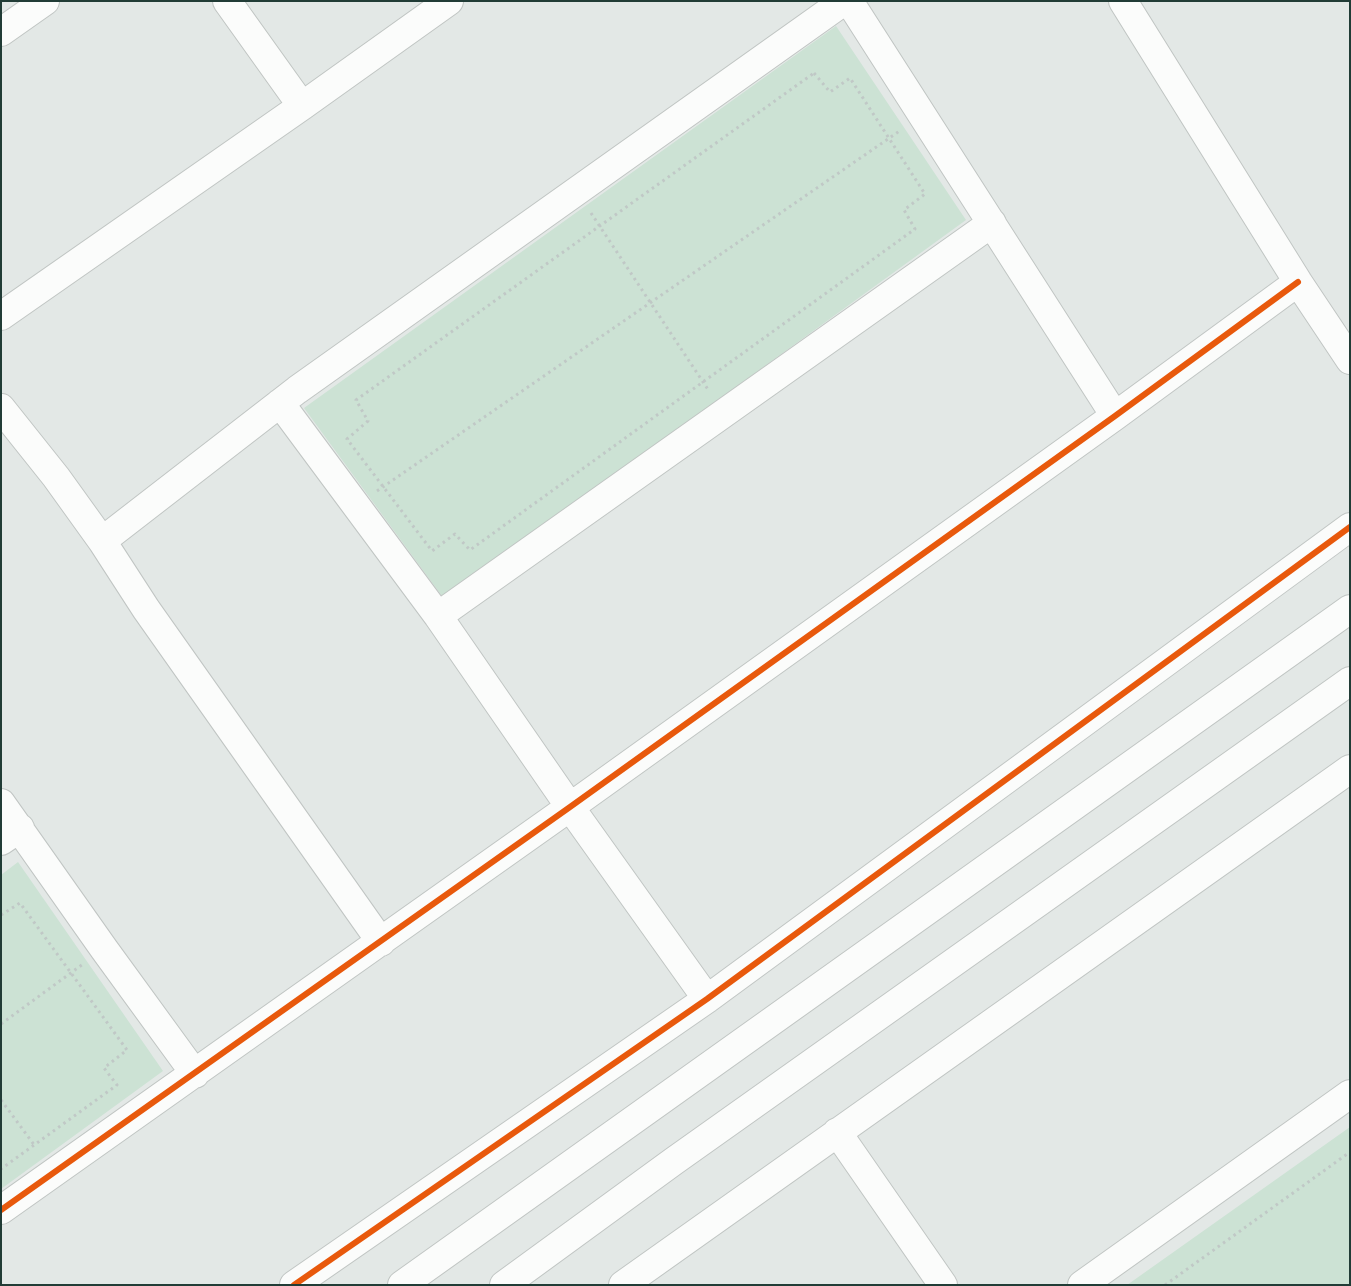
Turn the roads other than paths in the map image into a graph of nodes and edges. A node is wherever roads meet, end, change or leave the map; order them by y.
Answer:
1 (45, 1) edge
2 (227, 1) edge
3 (449, 1) edge
4 (844, 1) edge
5 (849, 1) edge
6 (1123, 1) edge
7 (1, 32) edge
8 (302, 106) junction
9 (992, 223) junction
10 (1298, 282) junction
11 (1, 316) edge
12 (1350, 360) edge
13 (280, 403) junction
14 (1, 408) edge
15 (1115, 416) junction
16 (1350, 527) edge
17 (102, 541) junction
18 (1350, 609) edge
19 (438, 616) junction
20 (1350, 681) edge
21 (1350, 769) edge
22 (1, 803) edge
23 (570, 807) junction
24 (11, 835) edge
25 (381, 942) junction
26 (707, 999) junction
27 (195, 1074) junction
28 (1350, 1094) edge
29 (837, 1132) junction
30 (1, 1210) edge
31 (294, 1285) edge
32 (402, 1285) edge
33 (504, 1285) edge
34 (623, 1285) edge
35 (944, 1285) edge
36 (1082, 1285) edge

1 - 7 street
2 - 8 street
3 - 8 street
4 - 13 street
5 - 9 street
6 - 10 street
8 - 11 street
9 - 15 street
9 - 19 street
10 - 12 street
10 - 15 street
13 - 17 street
13 - 19 street
14 - 17 street
15 - 23 street
16 - 26 street
17 - 25 street
18 - 32 street
19 - 23 street
20 - 33 street
21 - 29 street
22 - 24 street
23 - 25 street
23 - 26 street
24 - 27 street
25 - 27 street
26 - 31 street
27 - 30 street
28 - 36 street
29 - 34 street
29 - 35 street

